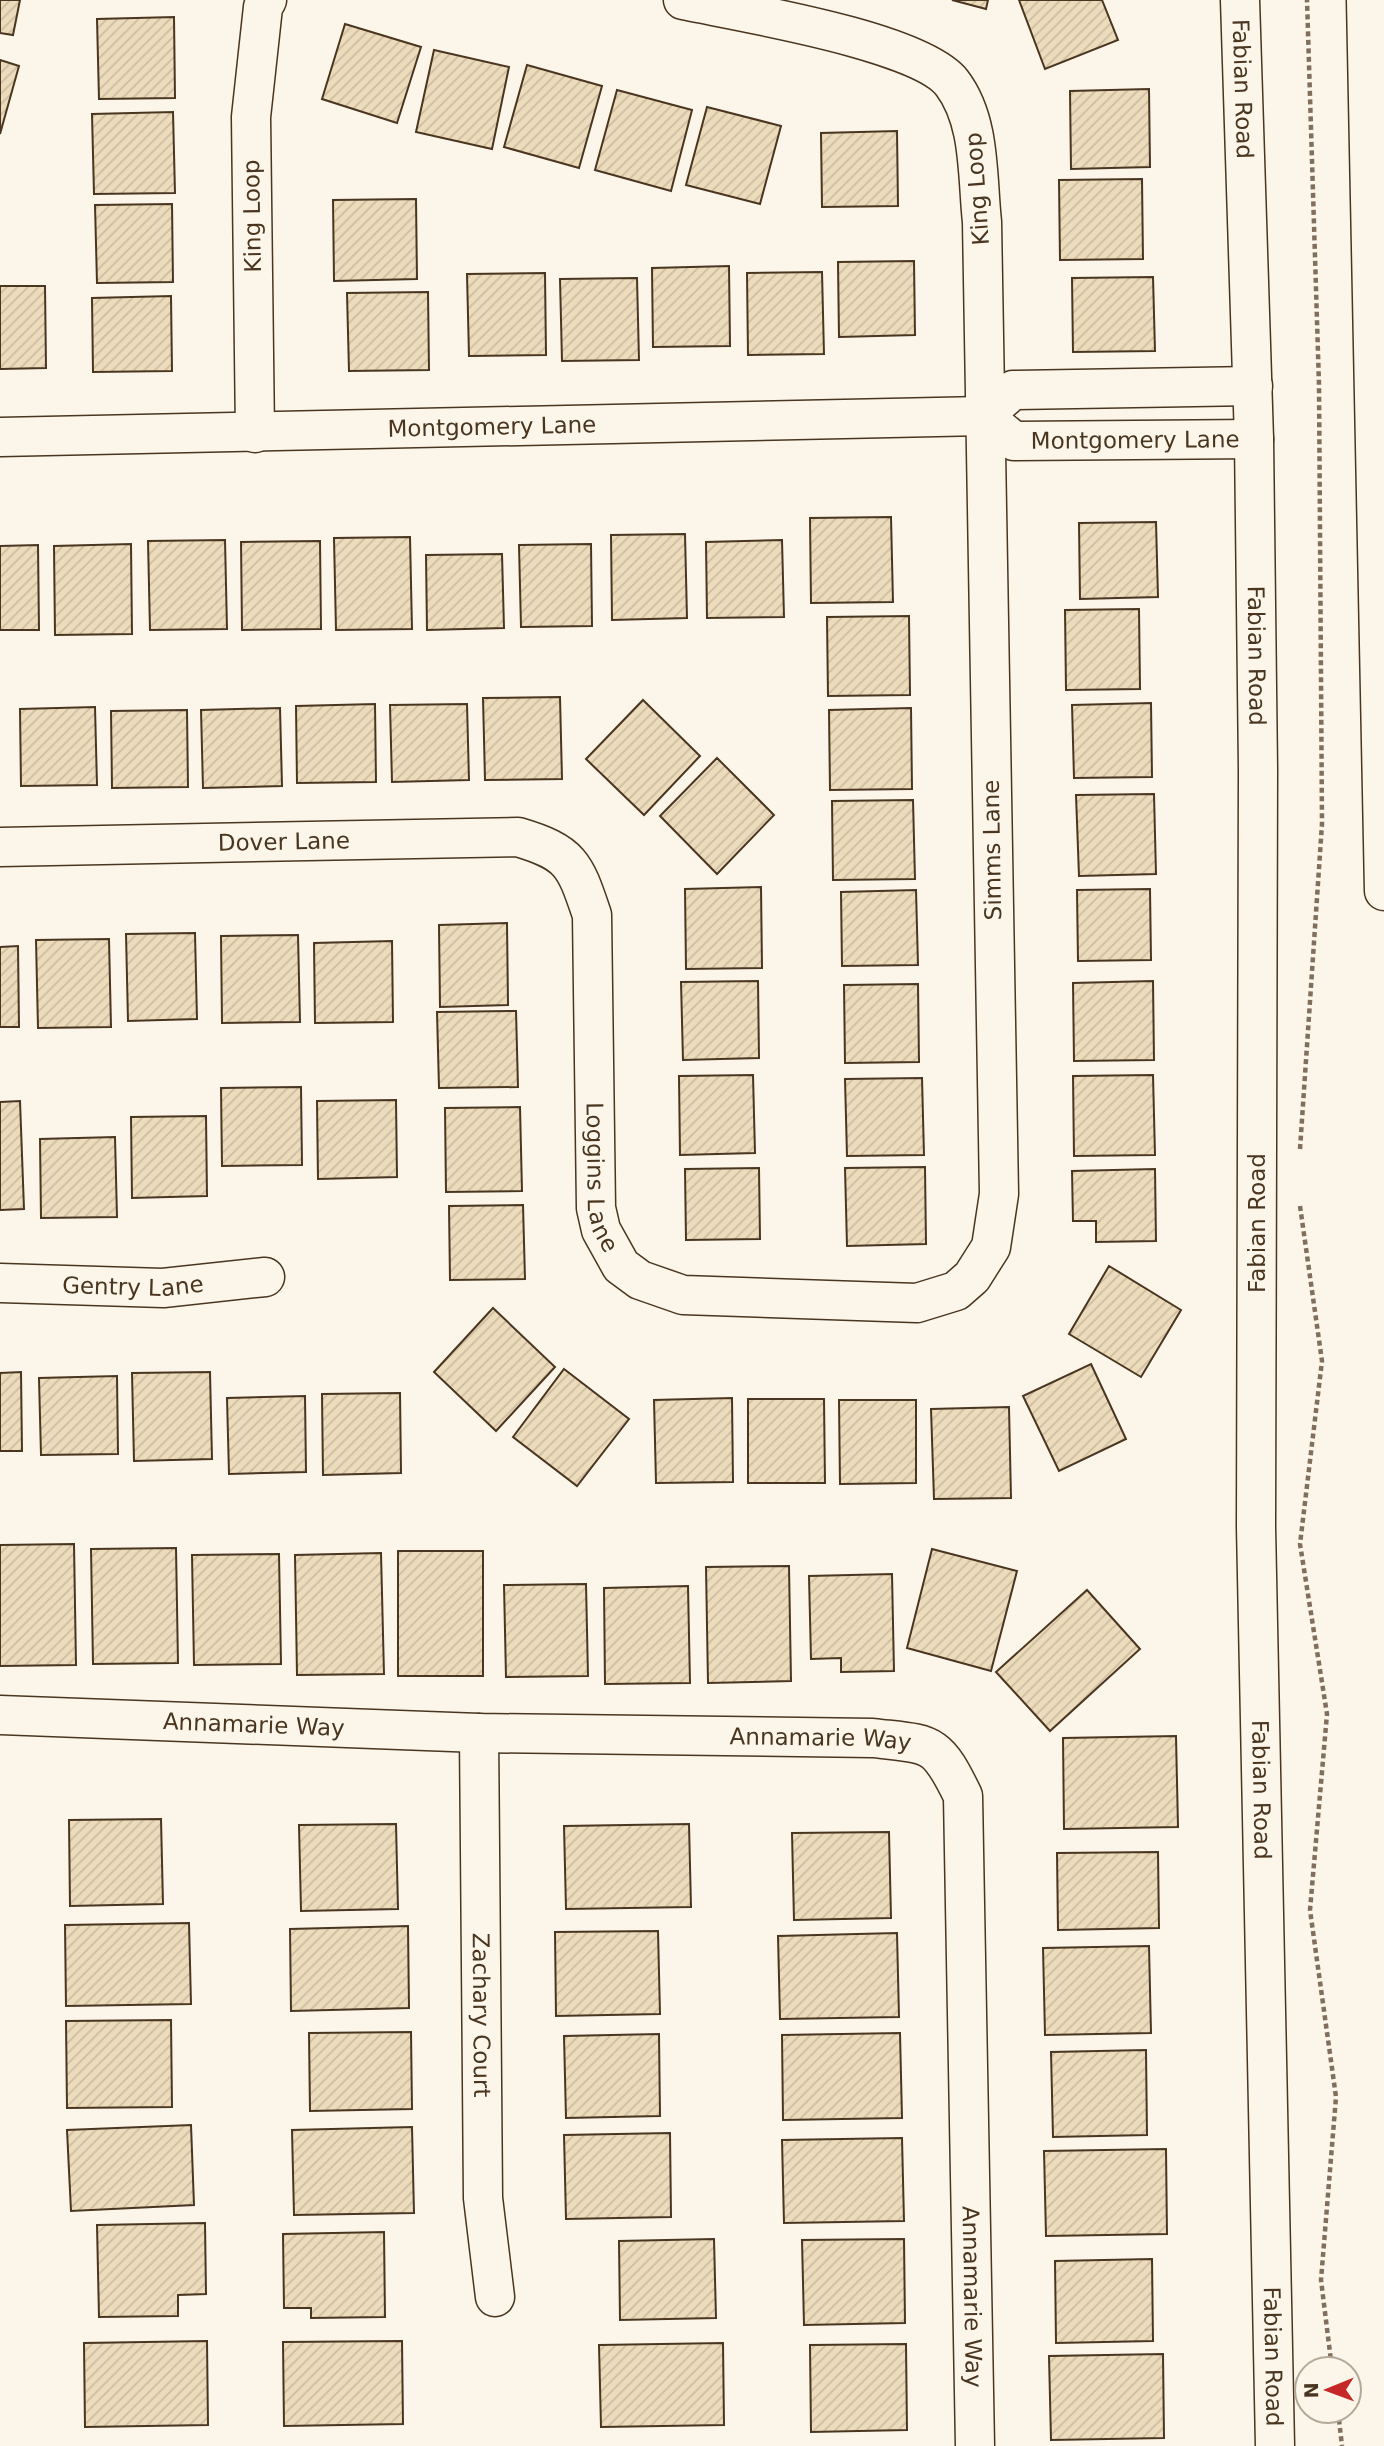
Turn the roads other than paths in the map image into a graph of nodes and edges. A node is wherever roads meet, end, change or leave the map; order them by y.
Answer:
1 (267, 0) edge
2 (683, 0) edge
3 (1240, 0) edge
4 (1366, 0) edge
5 (1253, 386) junction
6 (983, 416) junction
7 (255, 433) junction
8 (0, 437) edge
9 (1254, 439) junction
10 (0, 847) edge
11 (561, 855) joint
12 (1384, 891) edge
13 (265, 1277) dead end
14 (972, 1277) joint
15 (0, 1283) edge
16 (0, 1715) edge
17 (479, 1733) junction
18 (495, 2297) dead end
19 (975, 2446) edge
20 (1275, 2446) edge

1 - 7 street, King Loop
2 - 6 street, King Loop
3 - 5 street, Fabian Road
4 - 12 street
5 - 6 street
5 - 9 street, Fabian Road
6 - 7 street, Montgomery Lane
6 - 9 street, Montgomery Lane
6 - 14 street, Simms Lane
7 - 8 street, Montgomery Lane
9 - 20 street, Fabian Road
10 - 11 street, Dover Lane
11 - 14 street, Loggins Lane
13 - 15 street, Gentry Lane
16 - 17 street, Annamarie Way
17 - 18 street, Zachary Court
17 - 19 street, Annamarie Way

